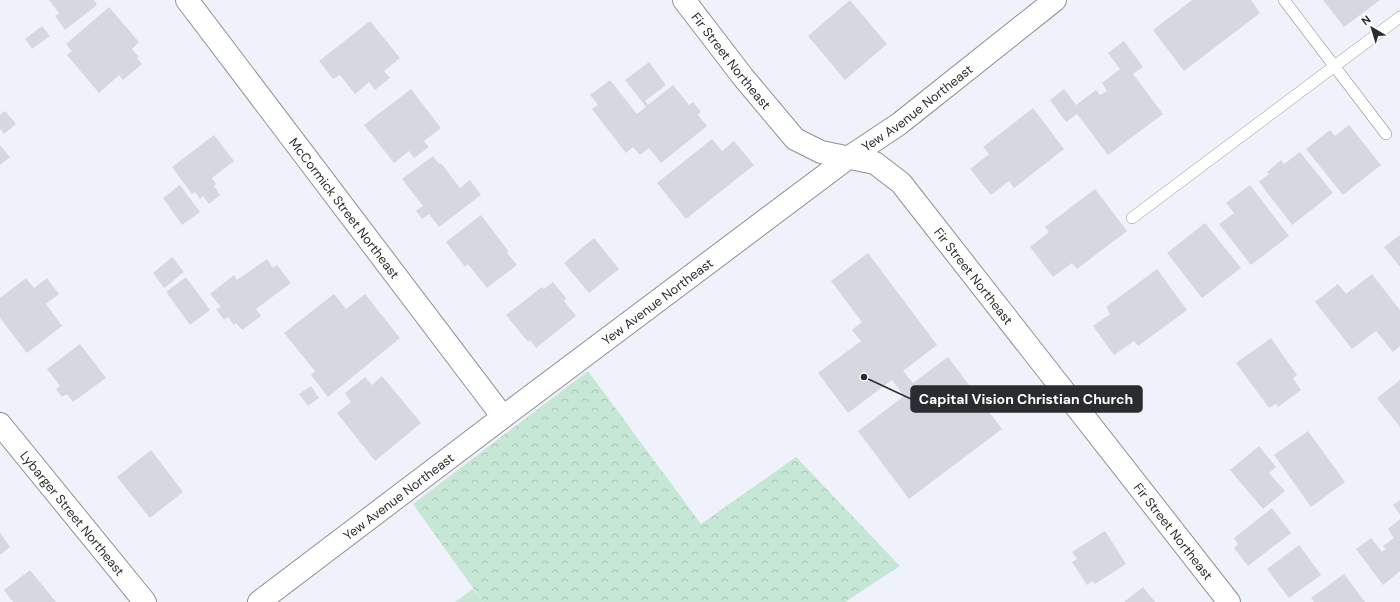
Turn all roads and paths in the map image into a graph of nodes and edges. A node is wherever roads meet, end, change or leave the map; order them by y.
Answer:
1 (187, 0) edge
2 (684, 0) edge
3 (1055, 0) edge
4 (1284, 0) edge
5 (1400, 17) edge
6 (1334, 66) junction
7 (1386, 134) dead end
8 (848, 158) junction
9 (1132, 218) dead end
10 (503, 417) junction
11 (0, 424) edge
12 (145, 602) edge
13 (259, 602) edge
14 (1228, 602) edge

1 - 10 street, McCormick Street Northeast
2 - 8 street, Fir Street Northeast
3 - 8 street, Yew Avenue Northeast
4 - 6 lane
5 - 6 lane
6 - 7 lane
6 - 9 lane
8 - 10 street, Yew Avenue Northeast
8 - 14 street, Fir Street Northeast
10 - 13 street, Yew Avenue Northeast
11 - 12 street, Lybarger Street Northeast

